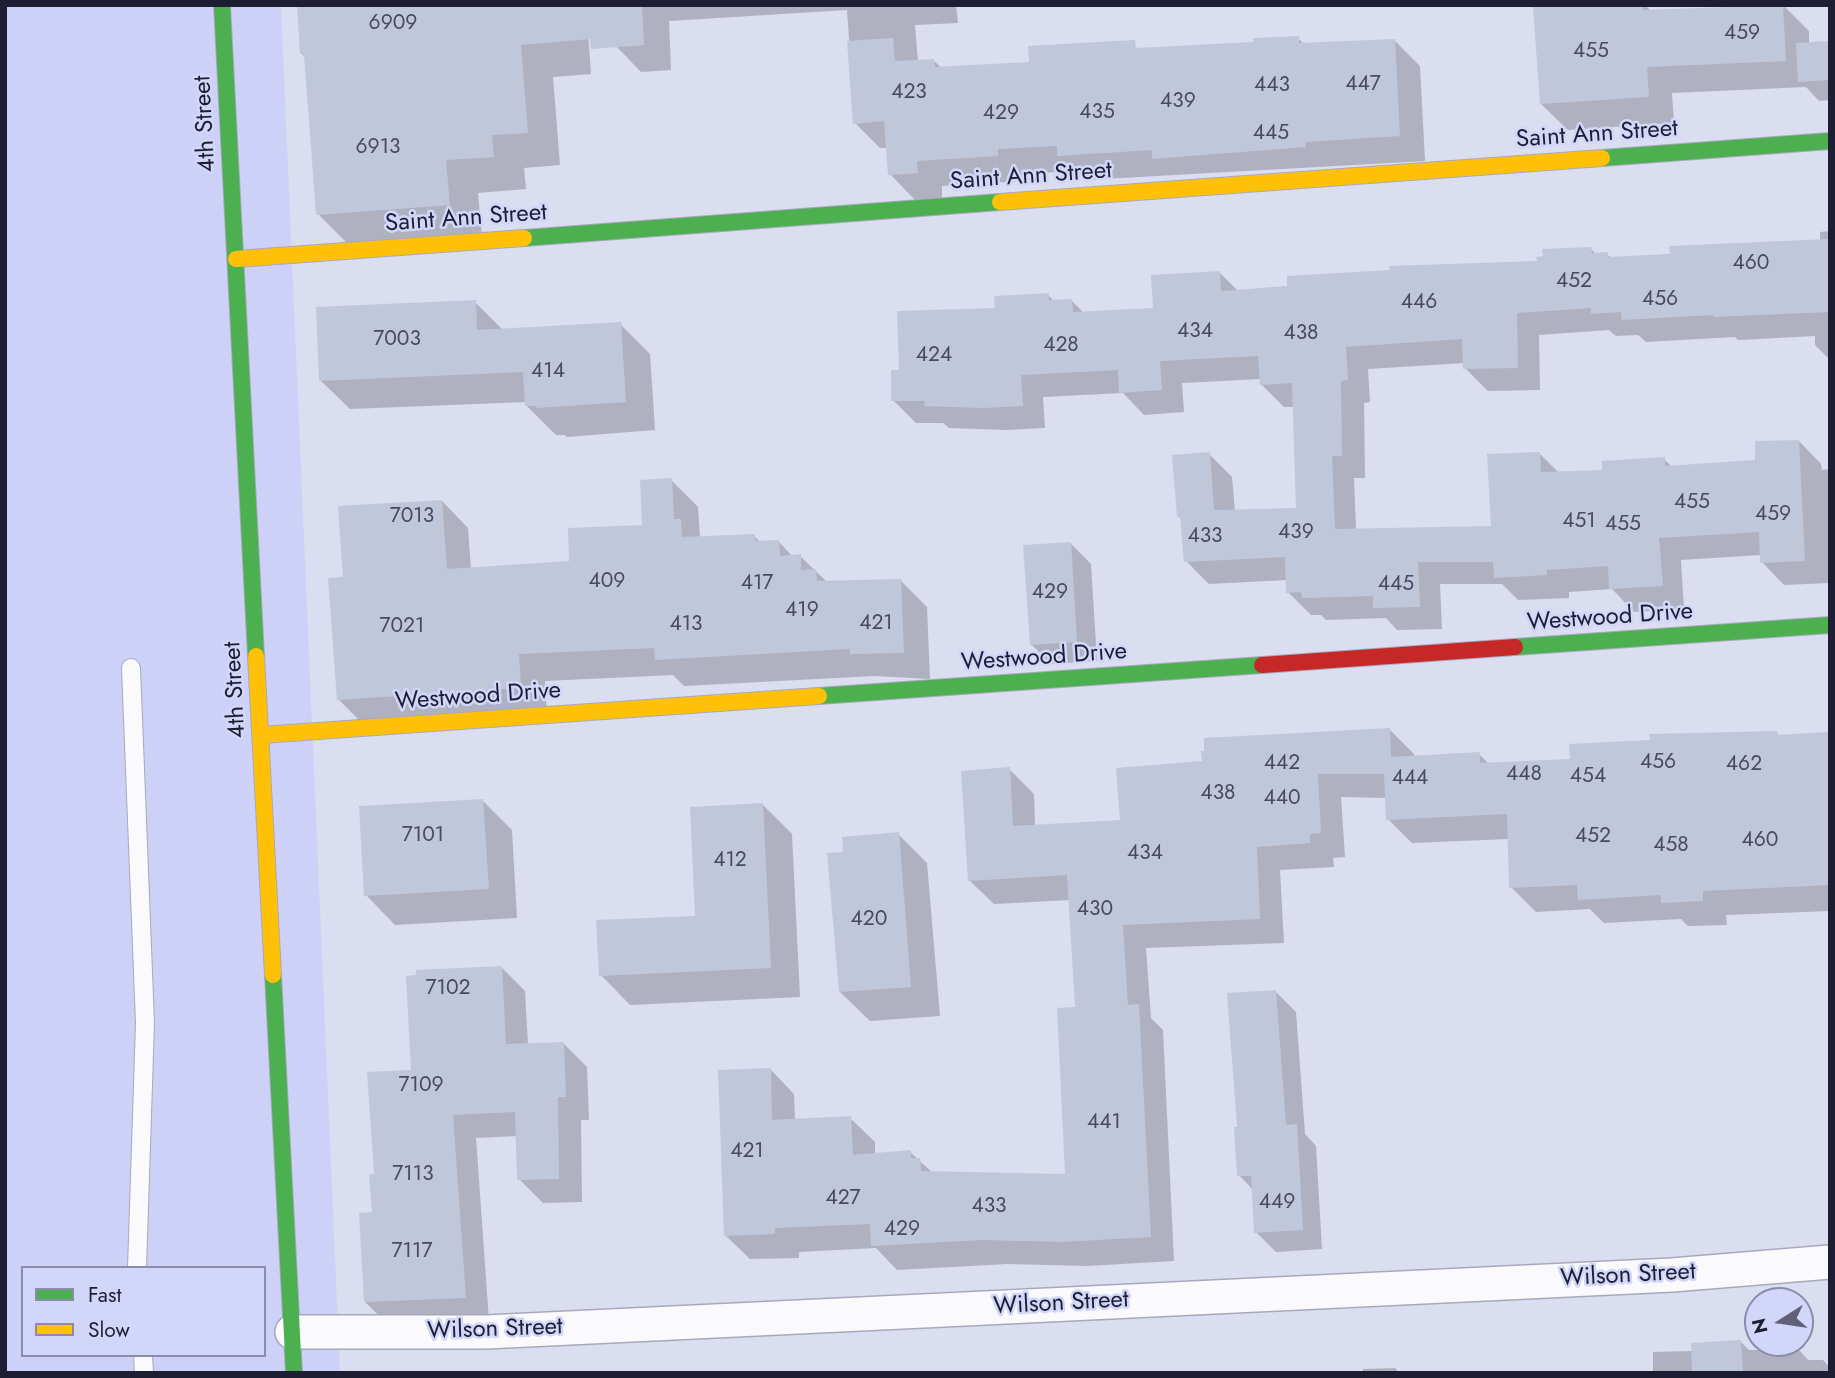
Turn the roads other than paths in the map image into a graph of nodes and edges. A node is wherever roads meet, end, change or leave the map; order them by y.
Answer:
1 (222, 5) edge
2 (1830, 141) edge
3 (236, 259) junction
4 (1830, 625) edge
5 (131, 668) dead end
6 (261, 735) junction
7 (1830, 1262) edge
8 (137, 1266) edge
9 (292, 1332) junction
10 (294, 1373) edge

1 - 3 street, 4th Street
2 - 3 street, Saint Ann Street
3 - 6 street, 4th Street
4 - 6 street, Westwood Drive
5 - 8 lane
6 - 9 street, 4th Street
7 - 9 street, Wilson Street
9 - 10 street, 4th Street

